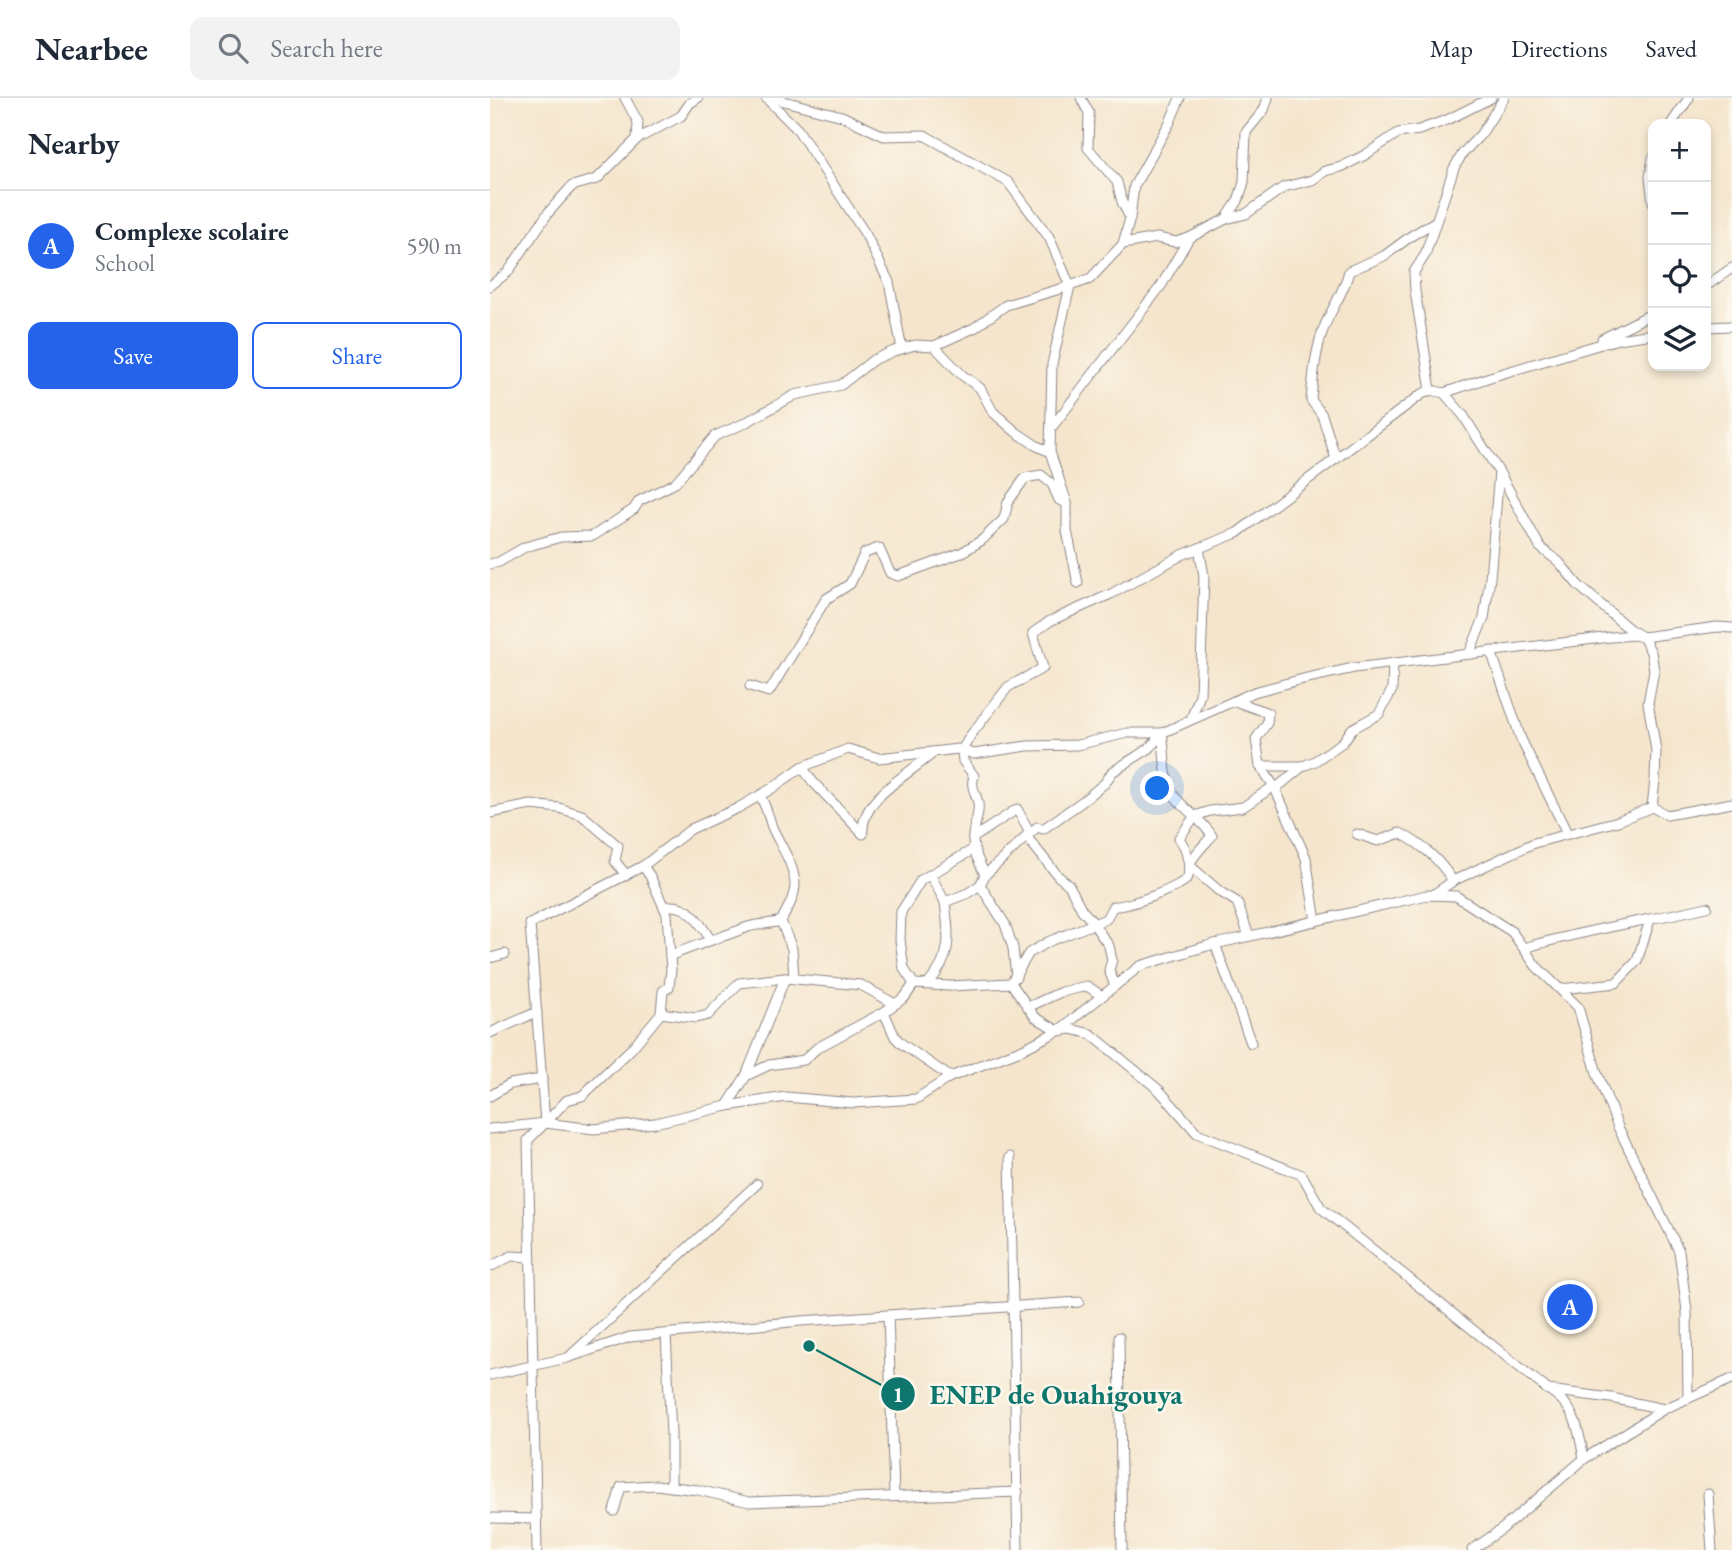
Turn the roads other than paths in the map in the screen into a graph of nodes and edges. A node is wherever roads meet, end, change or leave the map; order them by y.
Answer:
1 (625, 98) edge
2 (698, 98) edge
3 (766, 98) edge
4 (772, 98) edge
5 (1081, 98) edge
6 (1180, 98) edge
7 (1268, 98) edge
8 (1491, 98) edge
9 (1504, 98) edge
10 (1689, 98) edge
11 (1674, 119) edge
12 (637, 139) junction
13 (1130, 218) junction
14 (1226, 219) junction
15 (1436, 221) junction
16 (1189, 238) junction
17 (1123, 244) junction
18 (1732, 268) edge
19 (1711, 283) edge
20 (490, 286) edge
21 (1070, 286) junction
22 (1648, 316) edge
23 (1732, 326) edge
24 (1711, 327) edge
25 (1648, 335) edge
26 (934, 346) junction
27 (902, 349) junction
28 (1580, 350) junction
29 (1431, 390) junction
30 (1444, 393) junction
31 (1052, 427) junction
32 (1050, 452) junction
33 (1336, 458) junction
34 (1499, 472) junction
35 (1067, 503) junction
36 (1199, 548) junction
37 (490, 564) edge
38 (1078, 583) dead end
39 (1732, 628) edge
40 (1643, 637) junction
41 (1491, 652) junction
42 (1469, 654) junction
43 (1394, 663) junction
44 (750, 686) dead end
45 (1235, 701) junction
46 (1191, 719) junction
47 (1162, 733) junction
48 (962, 750) junction
49 (935, 751) junction
50 (1260, 766) junction
51 (1303, 766) junction
52 (803, 767) junction
53 (1274, 788) junction
54 (760, 796) junction
55 (1732, 803) edge
56 (1651, 807) junction
57 (490, 813) edge
58 (1195, 816) junction
59 (1567, 833) junction
60 (1028, 834) junction
61 (1357, 834) dead end
62 (973, 844) junction
63 (1189, 864) junction
64 (643, 866) junction
65 (625, 874) junction
66 (931, 876) junction
67 (983, 880) junction
68 (1453, 881) junction
69 (1433, 895) junction
70 (945, 902) junction
71 (664, 907) junction
72 (1707, 907) dead end
73 (1650, 920) junction
74 (781, 921) junction
75 (1316, 921) junction
76 (1093, 923) junction
77 (1249, 936) junction
78 (710, 939) junction
79 (1215, 944) junction
80 (1524, 948) junction
81 (505, 954) dead end
82 (670, 957) junction
83 (490, 958) edge
84 (789, 978) junction
85 (1014, 980) junction
86 (929, 983) junction
87 (914, 984) junction
88 (1115, 986) junction
89 (1561, 989) junction
90 (1102, 996) junction
91 (895, 1004) junction
92 (1028, 1007) junction
93 (537, 1012) junction
94 (884, 1012) junction
95 (660, 1013) junction
96 (1058, 1031) junction
97 (490, 1033) edge
98 (1251, 1043) dead end
99 (746, 1076) junction
100 (950, 1077) junction
101 (542, 1079) junction
102 (490, 1096) edge
103 (727, 1106) junction
104 (545, 1123) junction
105 (490, 1129) edge
106 (1010, 1157) dead end
107 (757, 1184) dead end
108 (530, 1257) junction
109 (490, 1267) edge
110 (1079, 1302) dead end
111 (1013, 1306) junction
112 (888, 1315) junction
113 (666, 1334) junction
114 (1119, 1337) dead end
115 (567, 1358) junction
116 (533, 1367) junction
117 (490, 1375) edge
118 (1732, 1379) edge
119 (1548, 1390) junction
120 (1688, 1397) junction
121 (1664, 1409) junction
122 (1584, 1459) junction
123 (671, 1487) junction
124 (1018, 1492) junction
125 (1708, 1494) dead end
126 (894, 1495) junction
127 (614, 1511) dead end
128 (490, 1518) edge
129 (537, 1518) junction
130 (537, 1550) edge
131 (1018, 1550) edge
132 (1122, 1550) edge
133 (1472, 1550) edge
134 (1712, 1550) edge

1 - 12 street
2 - 12 street
3 - 27 street
4 - 21 street
5 - 13 street
6 - 13 street
7 - 14 street
8 - 14 street
9 - 15 street
10 - 11 street
12 - 20 street
13 - 17 street
14 - 16 street
15 - 29 street
15 - 33 street
16 - 17 street
16 - 31 street
17 - 21 street
18 - 19 street
21 - 26 street
21 - 31 street
22 - 28 street
23 - 24 street
25 - 28 street
26 - 27 street
26 - 32 street
27 - 37 street
28 - 30 street
29 - 30 street
29 - 33 street
30 - 34 street
31 - 32 street
32 - 35 street
33 - 36 street
34 - 40 street
34 - 42 street
35 - 38 street
35 - 44 street
36 - 46 street
36 - 48 street
39 - 40 street
40 - 41 street
40 - 56 street
41 - 42 street
41 - 59 street
42 - 43 street
43 - 45 street
43 - 51 street
45 - 46 street
45 - 50 street
46 - 47 street
47 - 48 street
47 - 58 street
47 - 60 street
48 - 49 street
48 - 62 street
49 - 52 street
49 - 52 street
50 - 51 street
50 - 53 street
51 - 53 street
52 - 54 street
53 - 58 street
53 - 75 street
54 - 64 street
54 - 74 street
55 - 56 street
56 - 59 street
57 - 65 street
58 - 63 street
58 - 63 street
59 - 68 street
60 - 62 street
60 - 67 street
60 - 76 street
61 - 68 street
62 - 66 street
62 - 67 street
63 - 76 street
63 - 77 street
64 - 65 street
64 - 71 street
65 - 93 street
66 - 70 street
66 - 87 street
67 - 70 street
67 - 85 street
68 - 69 street
69 - 75 street
69 - 80 street
70 - 86 street
71 - 78 street
71 - 82 street
72 - 73 street
73 - 80 street
73 - 89 street
74 - 78 street
74 - 84 street
75 - 77 street
76 - 85 street
76 - 88 street
77 - 79 street
78 - 82 street
79 - 88 street
79 - 98 street
80 - 89 street
81 - 83 street
82 - 95 street
84 - 91 street
84 - 95 street
84 - 99 street
85 - 86 street
85 - 92 street
86 - 87 street
87 - 91 street
88 - 90 street
89 - 120 street
90 - 92 street
90 - 96 street
91 - 94 street
92 - 96 street
93 - 97 street
93 - 101 street
94 - 99 street
94 - 100 street
95 - 104 street
96 - 100 street
96 - 119 street
99 - 103 street
100 - 103 street
101 - 102 street
101 - 104 street
103 - 104 street
104 - 105 street
104 - 108 street
106 - 111 street
107 - 115 street
108 - 109 street
108 - 116 street
110 - 111 street
111 - 112 street
111 - 124 street
112 - 113 street
112 - 126 street
113 - 115 street
113 - 123 street
114 - 132 street
115 - 116 street
116 - 117 street
116 - 129 street
118 - 120 street
119 - 121 street
119 - 122 street
120 - 121 street
121 - 122 street
122 - 133 street
123 - 126 street
123 - 127 street
124 - 126 street
124 - 131 street
125 - 134 street
128 - 129 street
129 - 130 street

